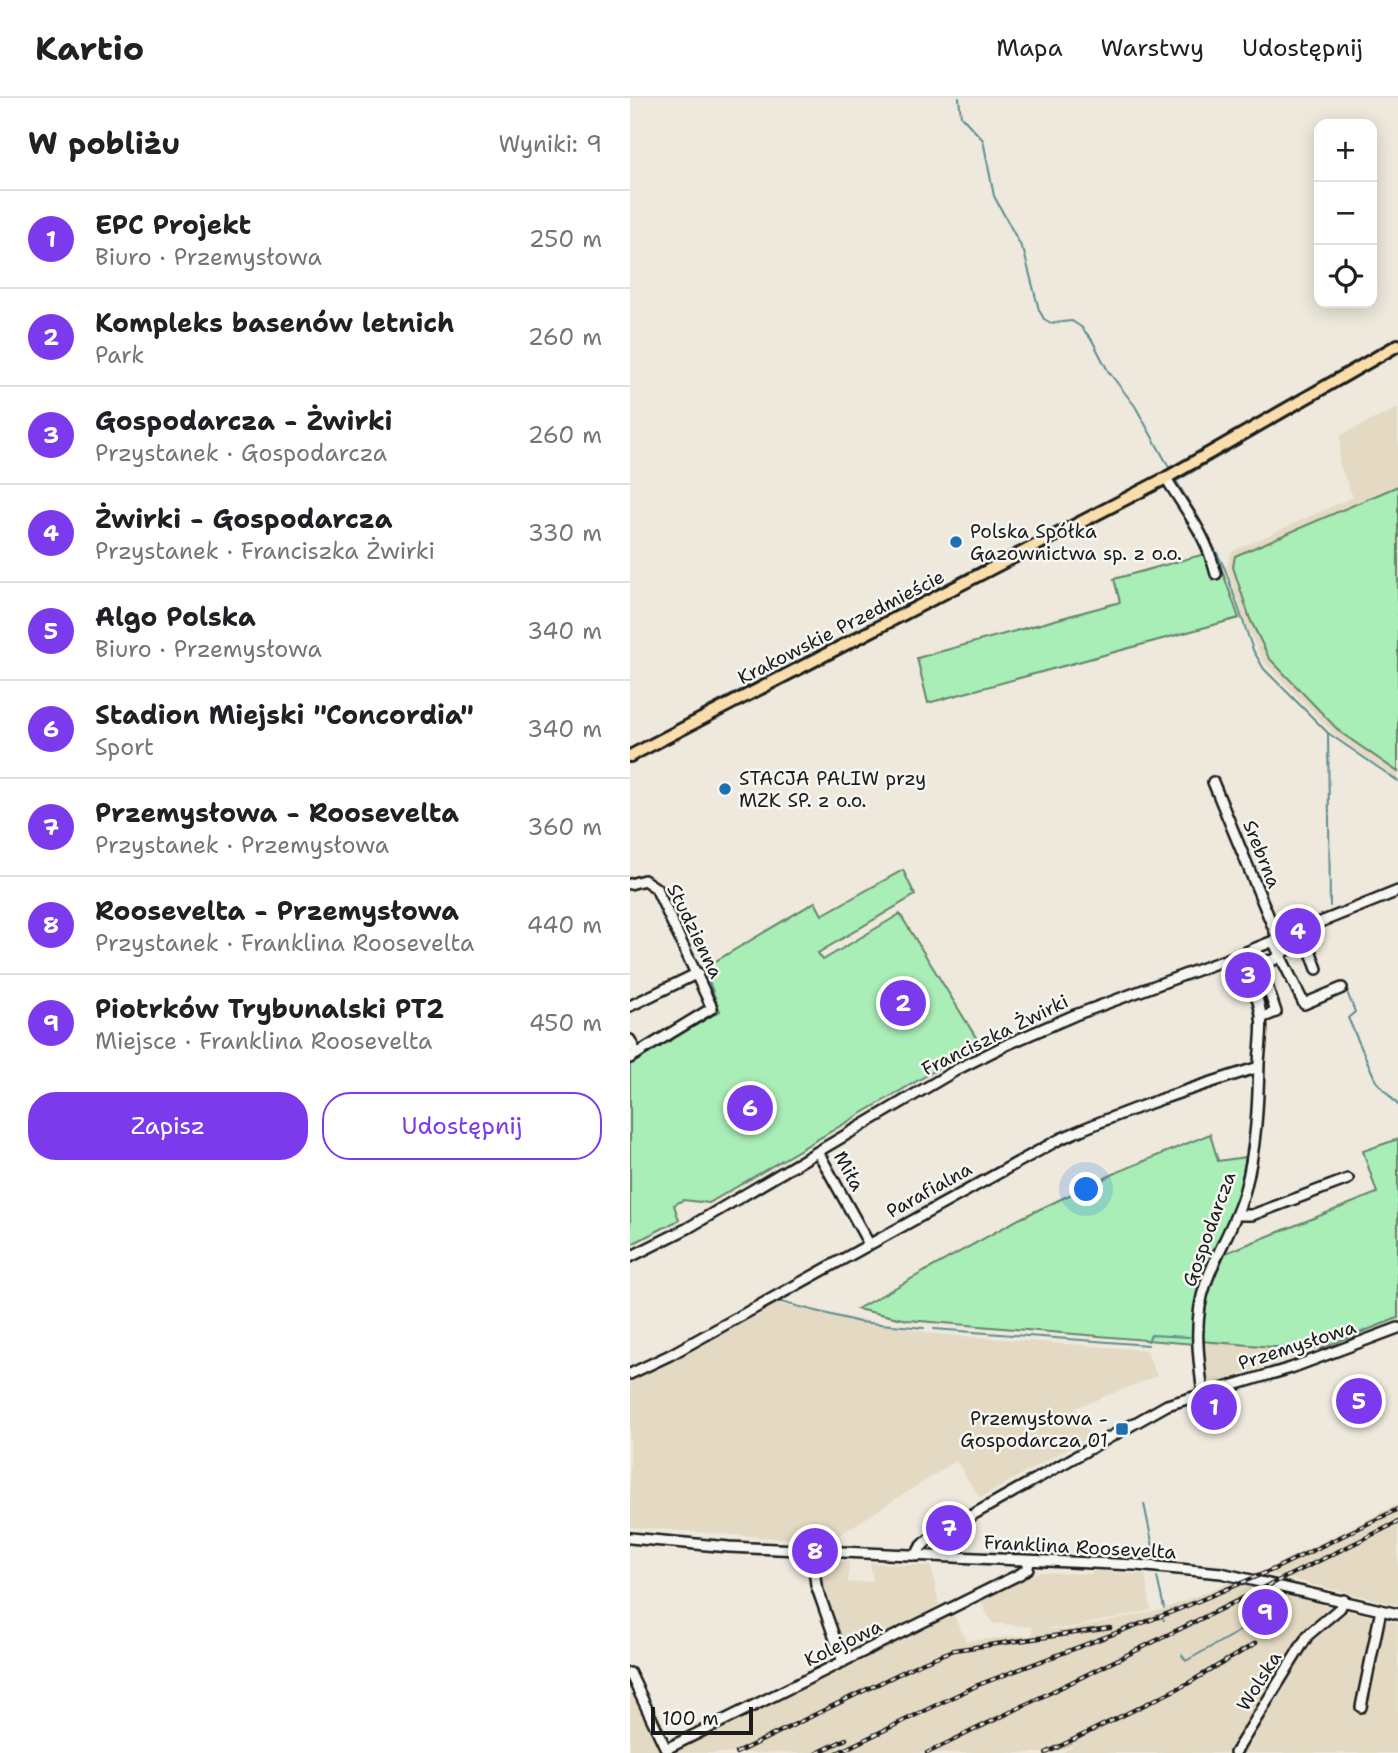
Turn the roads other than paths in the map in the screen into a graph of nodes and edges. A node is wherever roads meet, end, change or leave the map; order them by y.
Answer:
1 (1398, 345) edge
2 (1167, 478) junction
3 (1216, 574) dead end
4 (630, 756) edge
5 (1213, 782) dead end
6 (634, 882) edge
7 (1398, 891) edge
8 (1275, 940) junction
9 (1241, 954) junction
10 (1281, 956) junction
11 (1317, 969) dead end
12 (698, 973) junction
13 (1342, 988) dead end
14 (630, 1006) edge
15 (1261, 1018) junction
16 (630, 1040) edge
17 (633, 1056) edge
18 (1259, 1067) junction
19 (818, 1152) junction
20 (1348, 1179) dead end
21 (1237, 1215) junction
22 (869, 1244) junction
23 (630, 1257) edge
24 (1398, 1328) edge
25 (630, 1374) edge
26 (1203, 1394) junction
27 (630, 1538) edge
28 (813, 1551) junction
29 (916, 1556) junction
30 (1029, 1561) junction
31 (1344, 1600) junction
32 (1381, 1610) junction
33 (1398, 1614) edge
34 (843, 1662) junction
35 (630, 1673) edge
36 (1361, 1707) dead end
37 (1235, 1753) edge

1 - 2 main road, Krakowskie Przedmieście
2 - 3 street
2 - 4 main road, Krakowskie Przedmieście
5 - 8 street, Srebrna
6 - 12 street, Studzienna
7 - 8 street, Franciszka Żwirki
8 - 9 street, Franciszka Żwirki
8 - 10 street, Srebrna
9 - 15 street, Gospodarcza
9 - 19 street, Franciszka Żwirki
10 - 11 street
10 - 13 street, Srebrna
10 - 15 street
12 - 14 street
12 - 17 street, Studzienna
15 - 18 street, Gospodarcza
16 - 17 street
18 - 21 street, Gospodarcza
18 - 22 street, Parafialna
19 - 22 street, Miła
19 - 23 street, Franciszka Żwirki
20 - 21 street
21 - 26 street, Gospodarcza
22 - 25 street, Parafialna
24 - 26 street, Przemysłowa
26 - 29 street, Przemysłowa
27 - 28 street, Franklina Roosevelta
28 - 29 street, Franklina Roosevelta
28 - 34 street
29 - 30 street, Franklina Roosevelta
30 - 31 street, Franklina Roosevelta
30 - 34 street, Kolejowa
31 - 32 street, Franklina Roosevelta
31 - 37 street, Wolska
32 - 33 street, Franklina Roosevelta
32 - 36 street
34 - 35 street, Kolejowa

